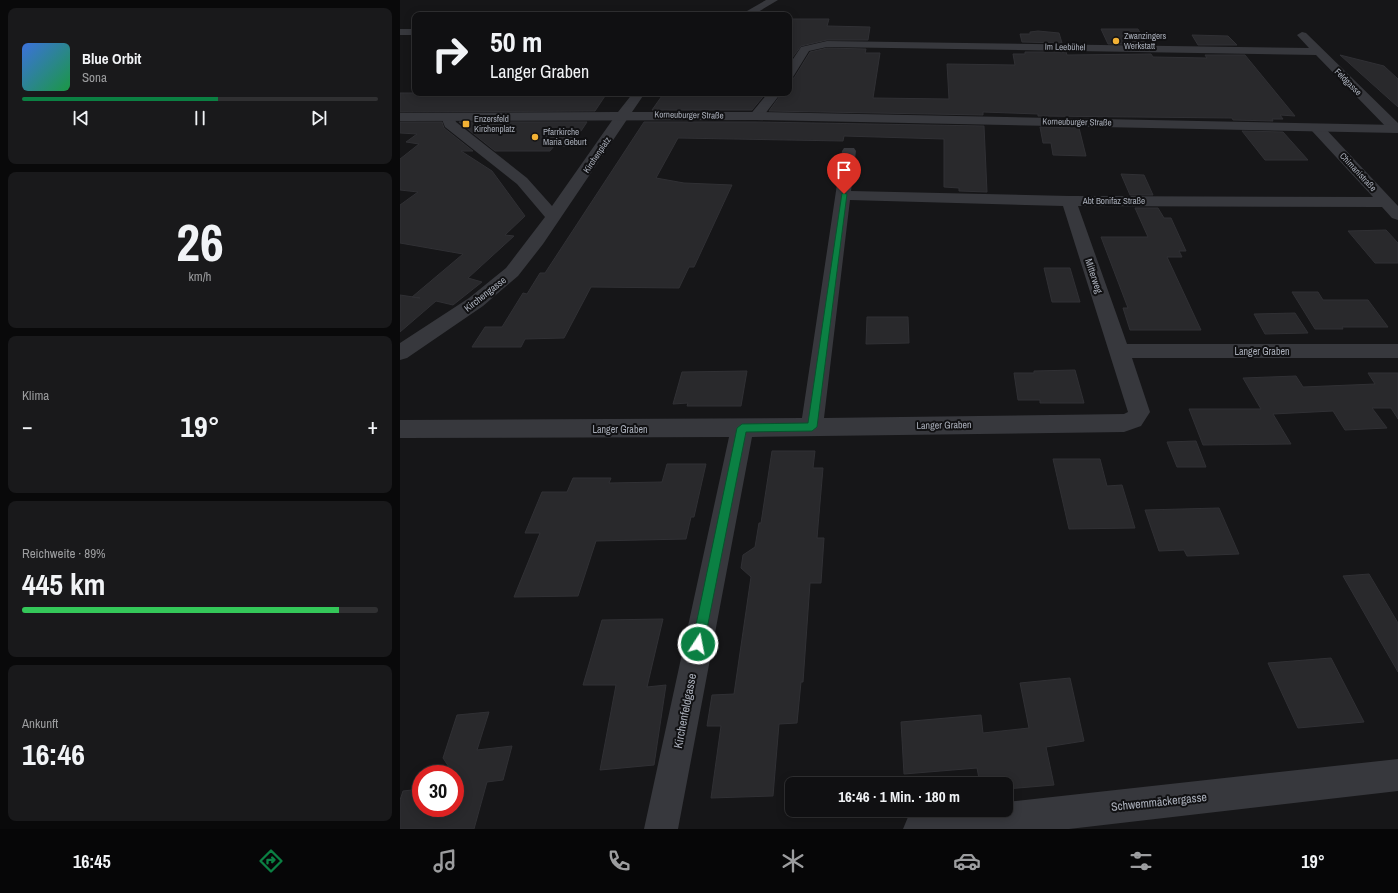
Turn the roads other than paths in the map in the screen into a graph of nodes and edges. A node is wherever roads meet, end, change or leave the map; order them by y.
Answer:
1 (773, 0) edge
2 (751, 12) edge
3 (400, 32) edge
4 (412, 32) edge
5 (1302, 35) dead end
6 (1318, 52) junction
7 (792, 69) edge
8 (637, 96) edge
9 (773, 96) edge
10 (623, 115) junction
11 (400, 116) edge
12 (756, 116) junction
13 (448, 118) junction
14 (1317, 128) junction
15 (1397, 129) edge
16 (849, 151) dead end
17 (844, 194) junction
18 (1070, 201) junction
19 (1385, 202) junction
20 (1398, 215) edge
21 (553, 217) junction
22 (1119, 351) junction
23 (1398, 351) edge
24 (400, 353) edge
25 (812, 427) junction
26 (742, 428) junction
27 (400, 429) edge
28 (1398, 776) edge
29 (661, 829) edge
30 (920, 829) edge

1 - 2 street
3 - 4 street
5 - 6 street, Feldgasse
6 - 7 street, Im Leebühel
6 - 15 street, Feldgasse
8 - 10 street, Kirchenplatz
9 - 12 street
10 - 12 street, Korneuburger Straße
10 - 13 street
10 - 21 street, Kirchenplatz
11 - 13 street
12 - 14 street, Korneuburger Straße
13 - 21 street
14 - 15 street, Korneuburger Straße
14 - 19 street, Chimanistraße
16 - 17 street
17 - 18 street, Abt Bonifaz Straße
17 - 25 street
18 - 19 street, Abt Bonifaz Straße
18 - 22 street, Mitterweg
19 - 20 street, Chimanistraße
21 - 24 street, Kirchengasse
22 - 23 street, Langer Graben
22 - 25 street, Langer Graben
25 - 26 street, Langer Graben
26 - 27 street, Langer Graben
26 - 29 street, Kirchenfeldgasse
28 - 30 street, Schwemmäckergasse

